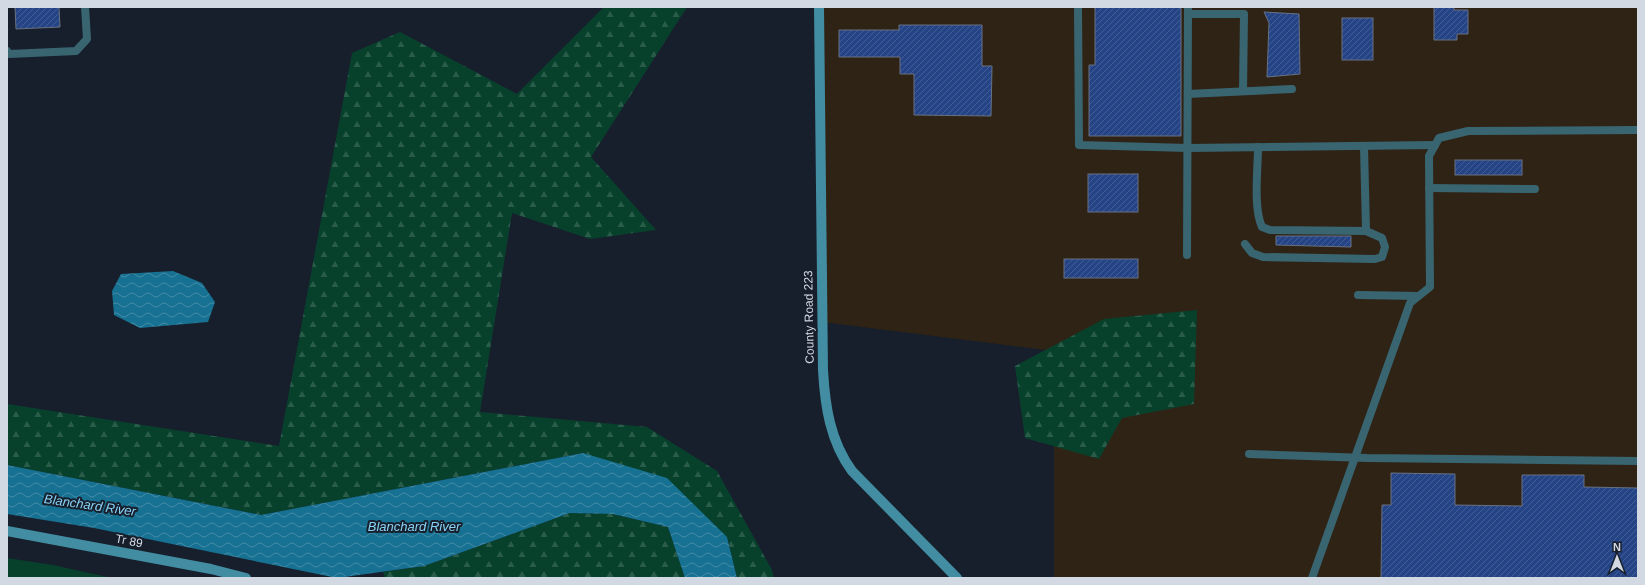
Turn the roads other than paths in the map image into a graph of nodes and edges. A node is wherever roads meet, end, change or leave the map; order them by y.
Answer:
1 (85, 7) edge
2 (819, 7) edge
3 (1078, 7) edge
4 (1188, 10) edge
5 (7, 52) edge
6 (1292, 89) dead end
7 (1243, 91) junction
8 (1188, 94) junction
9 (1638, 130) edge
10 (1435, 145) junction
11 (1364, 146) junction
12 (1258, 147) junction
13 (1188, 148) junction
14 (1429, 188) junction
15 (1535, 189) dead end
16 (1366, 230) junction
17 (1245, 244) dead end
18 (1187, 255) dead end
19 (1358, 295) dead end
20 (1418, 296) junction
21 (1249, 454) dead end
22 (1355, 458) junction
23 (1638, 461) edge
24 (7, 531) edge
25 (246, 578) edge
26 (957, 578) edge
27 (1312, 578) edge

1 - 5 lane
2 - 26 street, County Road 223
3 - 13 lane
4 - 7 lane
4 - 8 lane
6 - 7 lane
7 - 8 lane
8 - 13 lane
9 - 10 lane
10 - 11 lane
10 - 14 lane
11 - 12 lane
11 - 16 lane
12 - 13 lane
12 - 16 lane
13 - 18 lane
14 - 15 lane
14 - 20 lane
16 - 17 lane
19 - 20 lane
20 - 22 lane
21 - 22 lane
22 - 23 lane
22 - 27 lane
24 - 25 street, Tr 89

